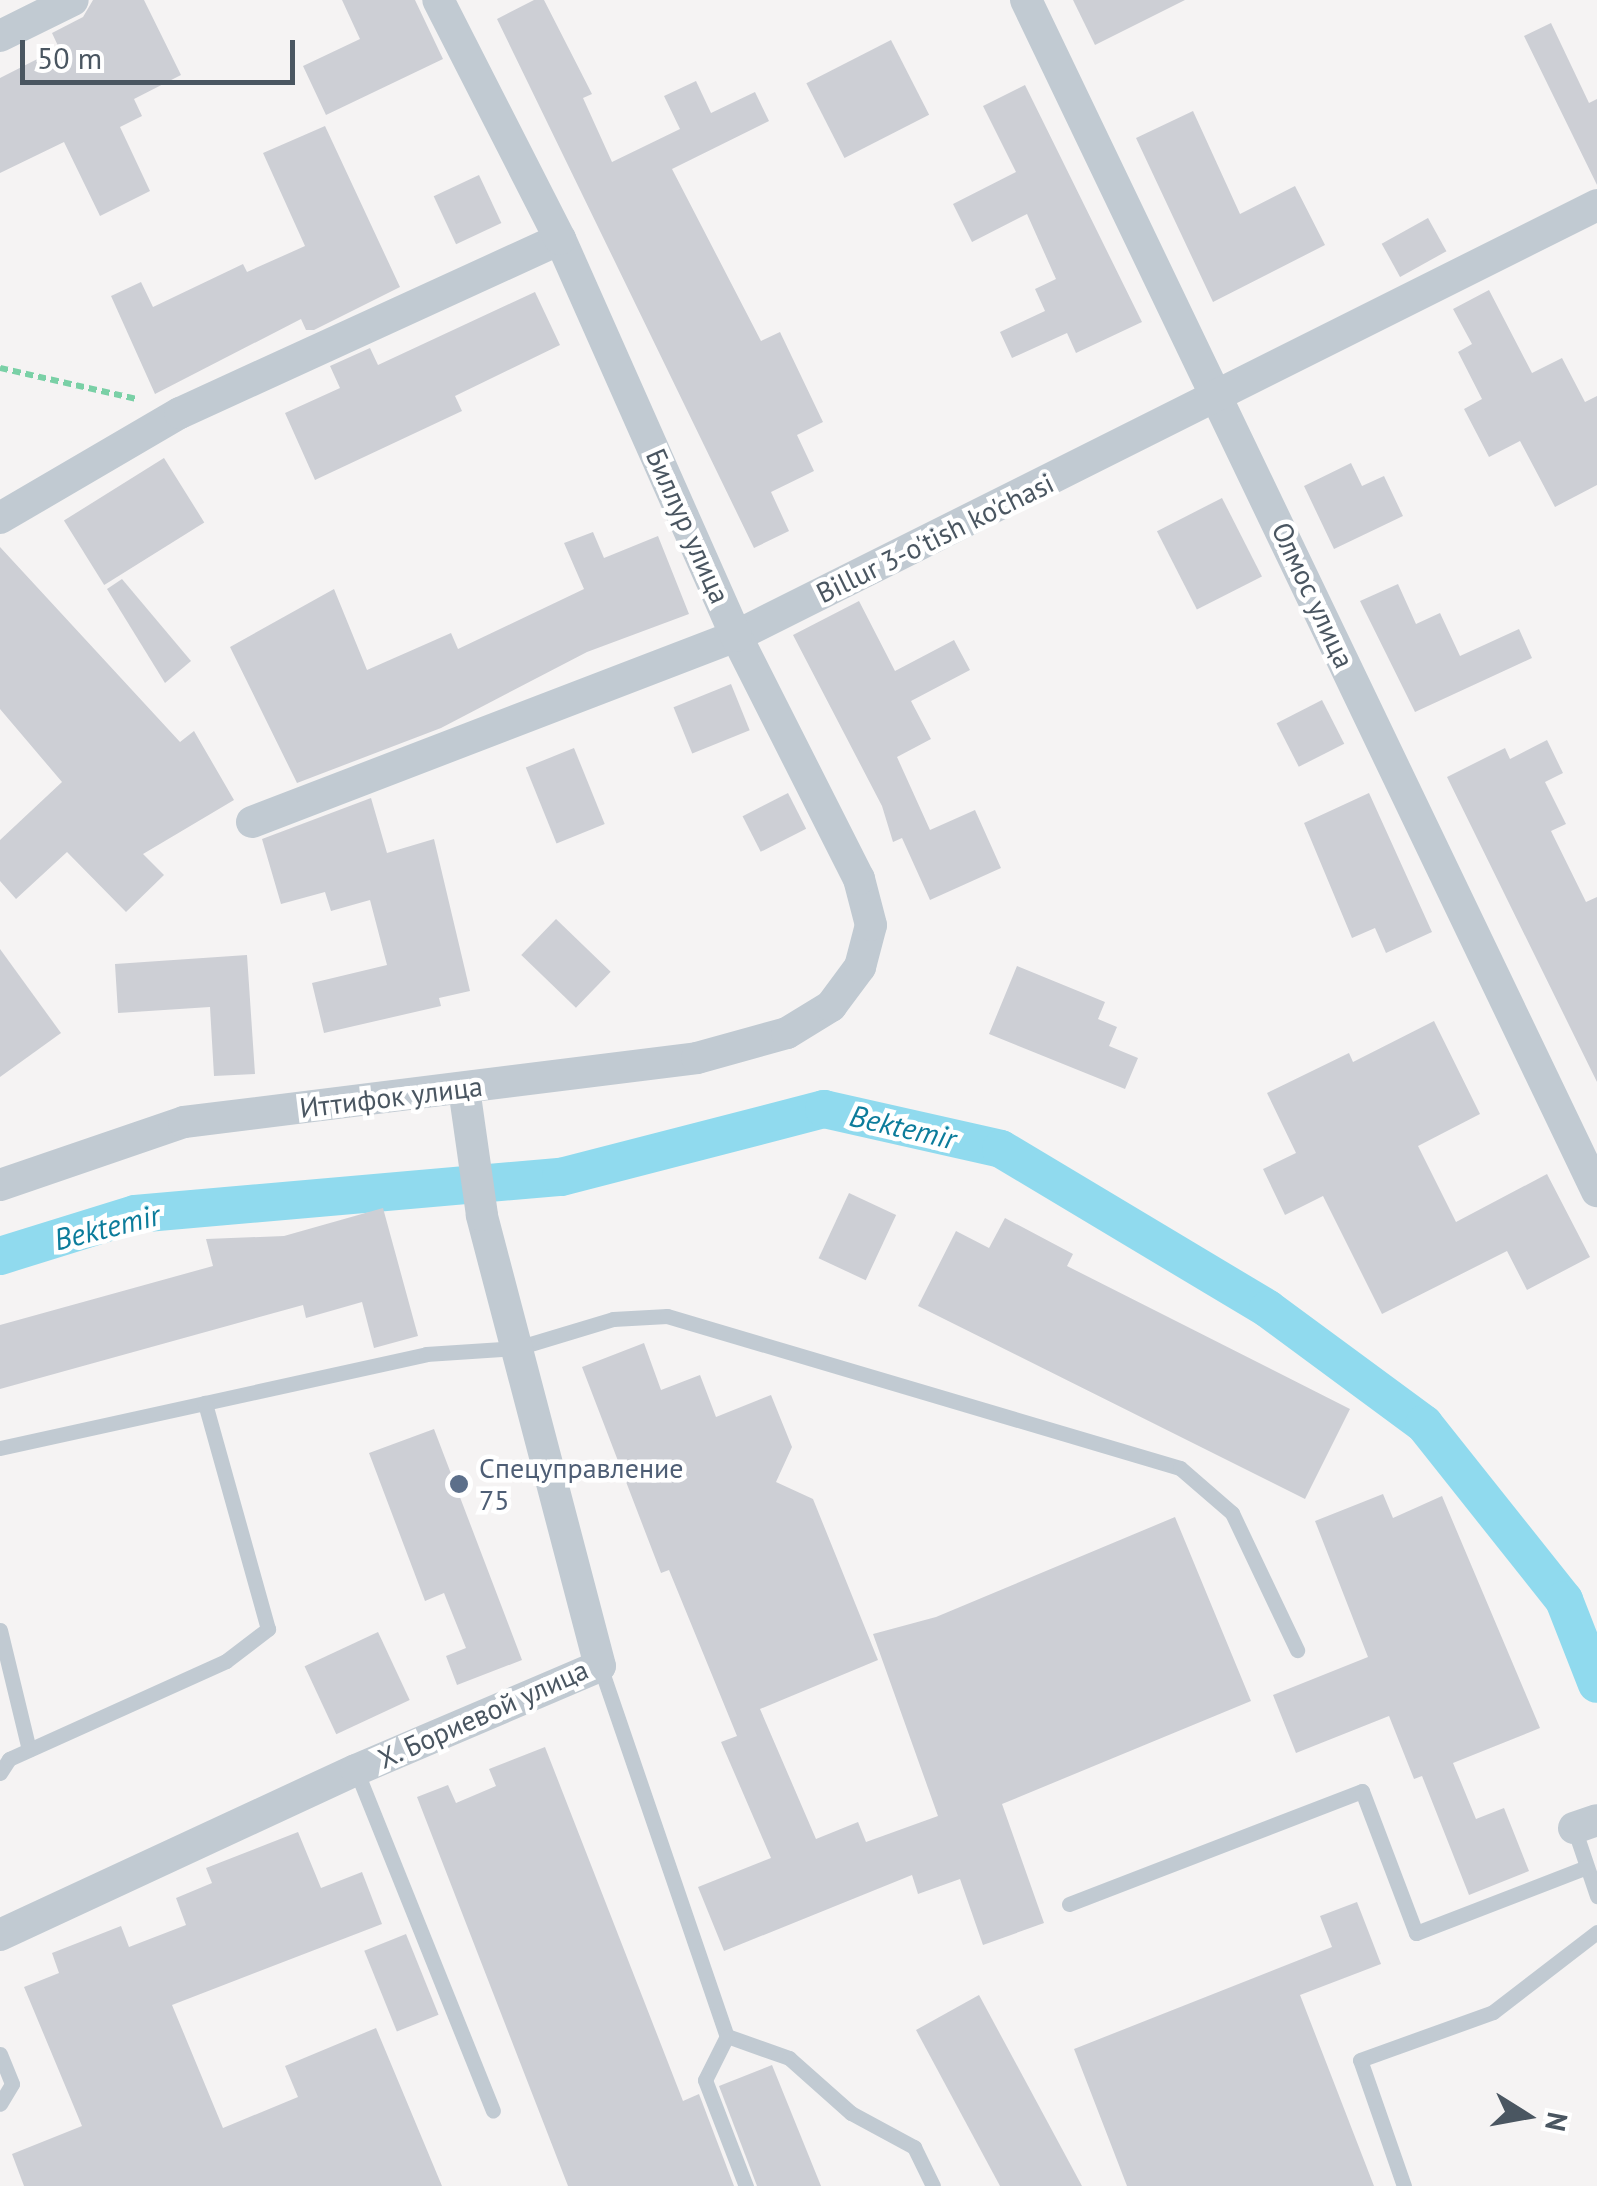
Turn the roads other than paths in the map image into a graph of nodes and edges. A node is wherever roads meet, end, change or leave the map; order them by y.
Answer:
1 (73, 0) edge
2 (438, 0) edge
3 (1026, 0) edge
4 (0, 36) edge
5 (1597, 205) edge
6 (560, 239) junction
7 (1220, 396) junction
8 (0, 518) edge
9 (736, 636) junction
10 (252, 822) dead end
11 (788, 1032) joint
12 (464, 1088) junction
13 (0, 1185) edge
14 (1597, 1191) edge
15 (517, 1348) junction
16 (205, 1403) junction
17 (0, 1448) edge
18 (0, 1630) edge
19 (1298, 1650) dead end
20 (600, 1666) junction
21 (29, 1750) junction
22 (356, 1770) junction
23 (0, 1774) edge
24 (1586, 1824) edge
25 (1587, 1867) junction
26 (1597, 1896) edge
27 (1069, 1904) dead end
28 (1597, 1932) edge
29 (0, 1934) edge
30 (727, 2036) junction
31 (0, 2054) edge
32 (0, 2104) edge
33 (493, 2110) dead end
34 (746, 2186) edge
35 (932, 2186) edge
36 (1404, 2186) edge

1 - 4 street
2 - 6 street, Биллур улица
3 - 7 street, Олмос улица
5 - 7 street, Billur 3-o'tish ko'chasi
6 - 8 street
6 - 9 street, Биллур улица
7 - 9 street, Billur 3-o'tish ko'chasi
7 - 14 street, Олмос улица
9 - 10 street, Billur 3-o'tish ko'chasi
9 - 11 street, Биллур улица
11 - 12 street, Иттифок улица
12 - 13 street, Иттифок улица
12 - 15 street, Х. Бориевой улица
15 - 16 lane
15 - 19 lane
15 - 20 street, Х. Бориевой улица
16 - 17 lane
16 - 21 lane
18 - 21 lane
20 - 22 street, Х. Бориевой улица
20 - 30 lane
21 - 23 lane
22 - 29 street, Х. Бориевой улица
22 - 33 lane
24 - 25 lane
25 - 26 lane
25 - 27 lane
28 - 36 lane
30 - 34 lane
30 - 35 lane
31 - 32 lane

